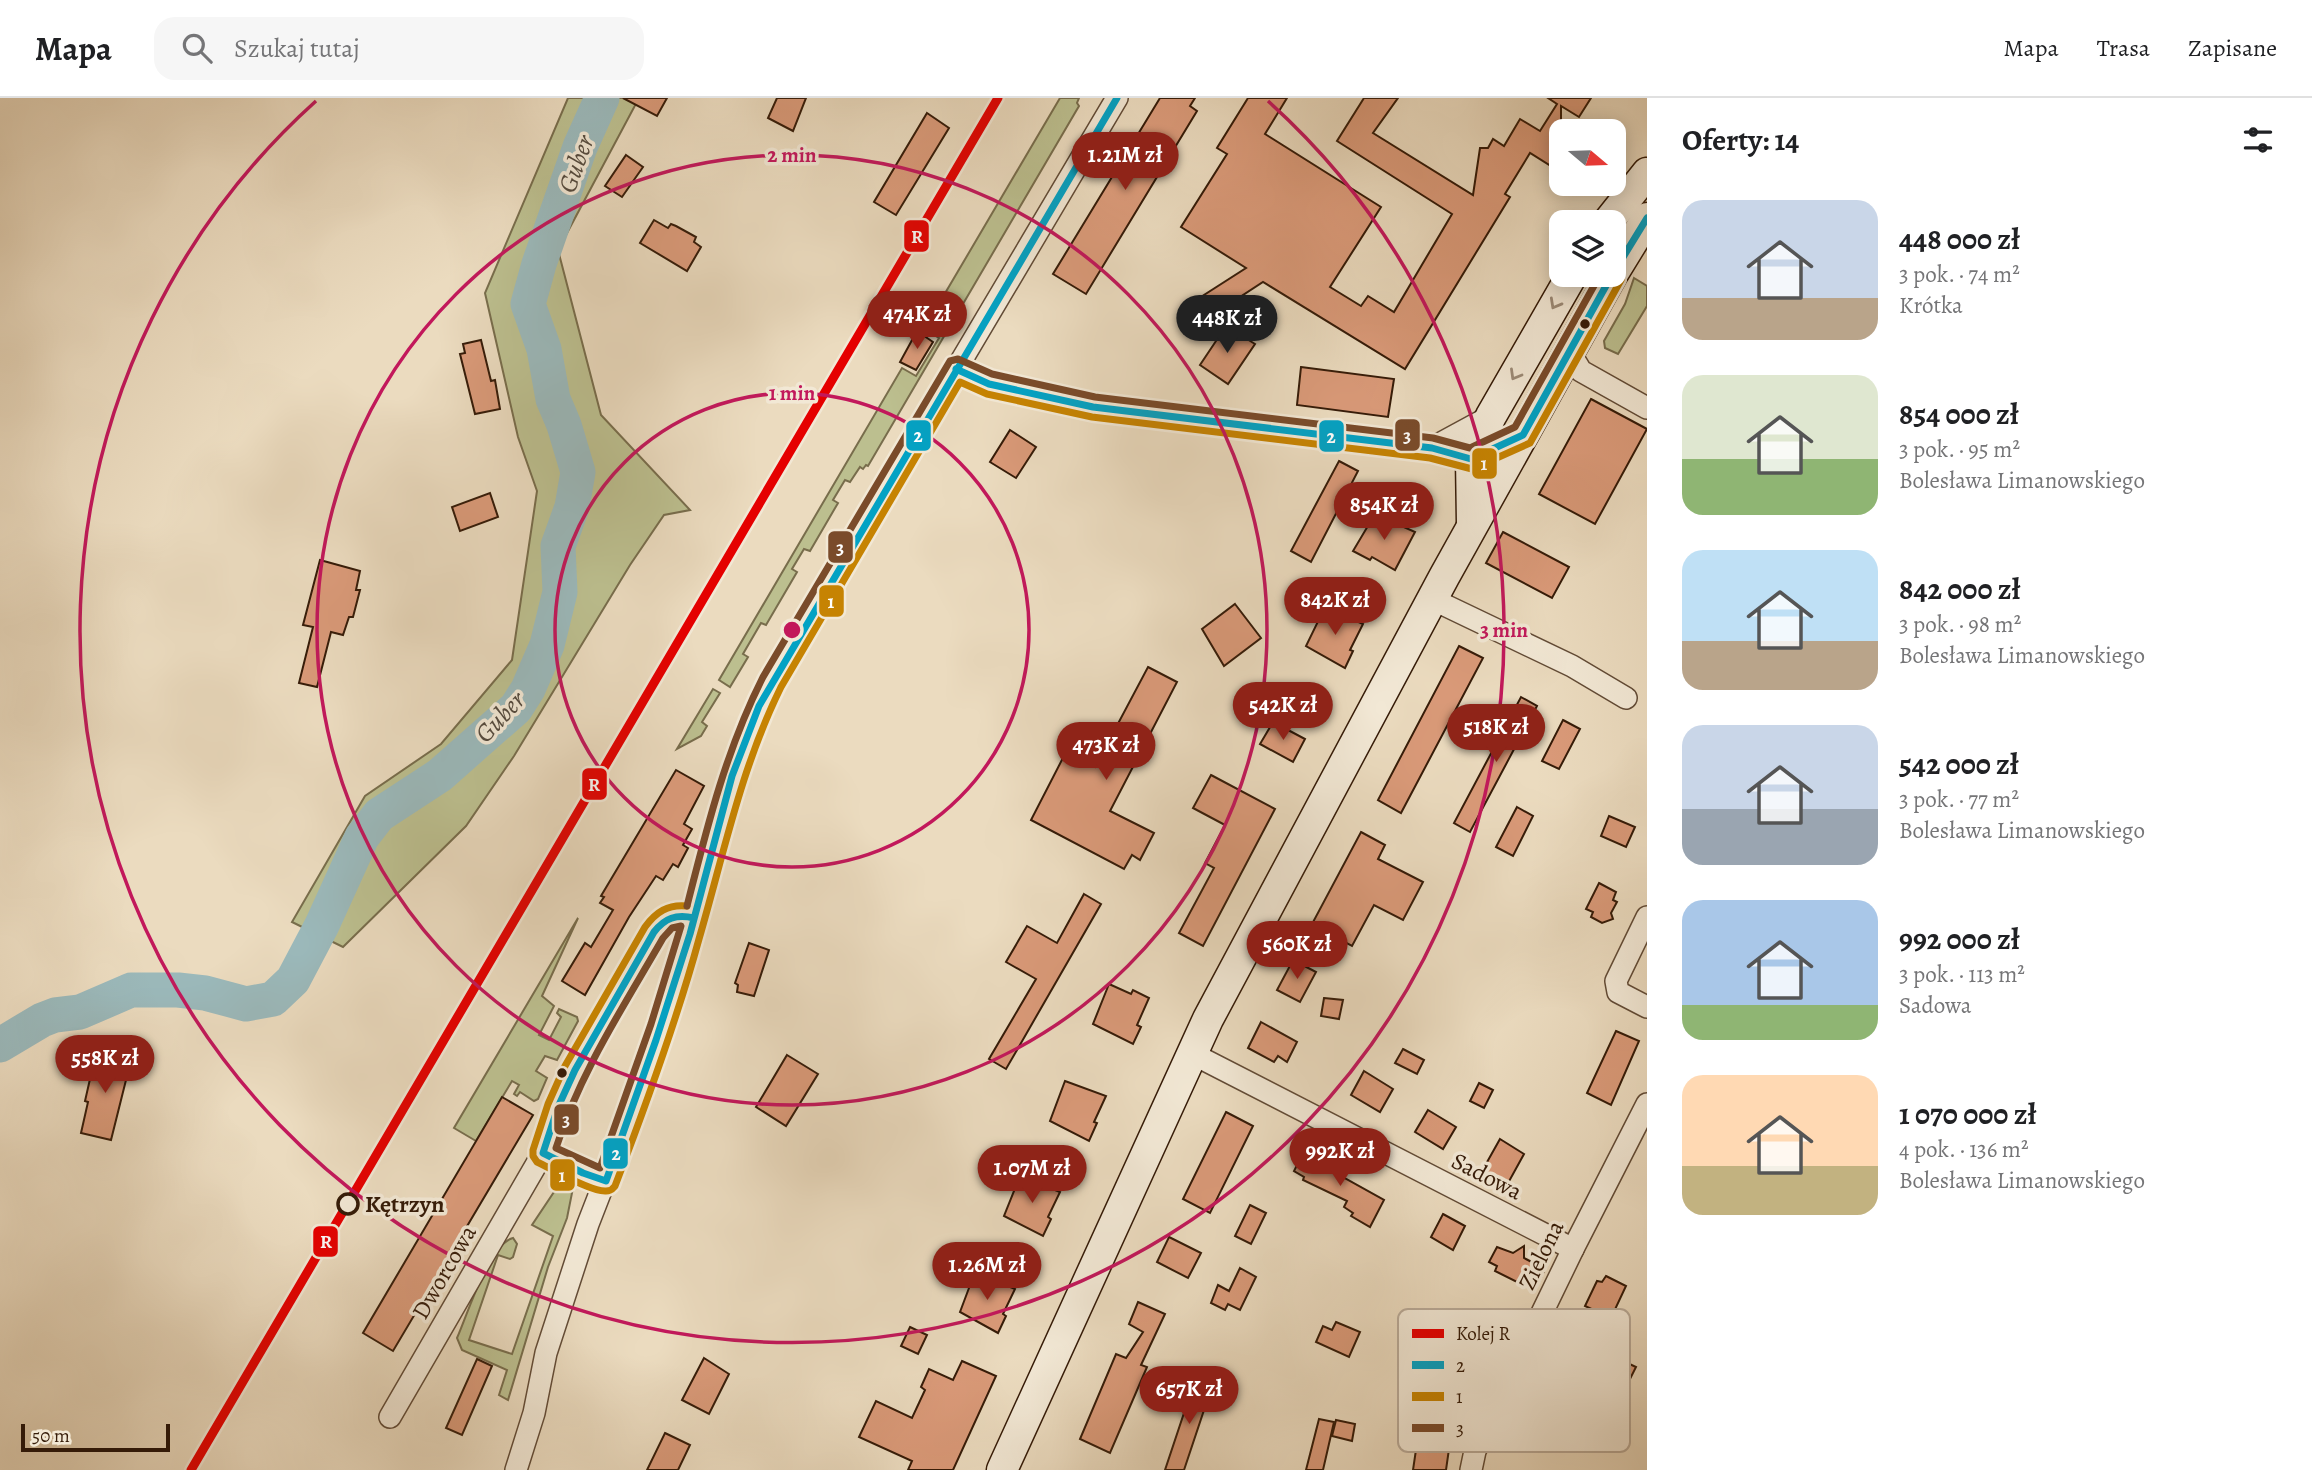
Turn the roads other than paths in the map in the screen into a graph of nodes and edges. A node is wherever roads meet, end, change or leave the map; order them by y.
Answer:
1 (1117, 98) edge
2 (1647, 173) edge
3 (1618, 210) edge
4 (1647, 218) edge
5 (1626, 252) edge
6 (1565, 287) edge
7 (1605, 287) edge
8 (1538, 334) junction
9 (1569, 351) junction
10 (957, 369) junction
11 (1647, 408) edge
12 (1491, 416) junction
13 (1523, 435) junction
14 (1432, 448) junction
15 (1471, 459) junction
16 (1472, 527) junction
17 (1432, 599) junction
18 (1626, 698) dead end
19 (1647, 917) edge
20 (694, 918) junction
21 (1647, 1007) edge
22 (1191, 1053) junction
23 (1647, 1104) edge
24 (543, 1153) junction
25 (606, 1181) junction
26 (1573, 1249) junction
27 (1544, 1309) edge
28 (390, 1417) dead end
29 (1475, 1452) edge
30 (516, 1470) edge
31 (1002, 1470) edge
32 (1471, 1470) edge

1 - 10 street
2 - 3 street
4 - 5 street
6 -> 8 street
7 - 9 street
8 - 9 street
8 -> 12 street
9 - 11 street
9 - 13 street
10 - 14 street
10 - 20 street
12 - 14 street
12 - 15 street
13 - 15 street
13 - 16 street
14 - 15 street
15 - 16 street
16 - 17 street
17 - 18 street
17 - 22 street
19 - 21 street
20 - 24 street, Dworcowa
20 - 25 street
22 - 26 street, Sadowa
22 - 31 street
23 - 26 street, Zielona
24 - 25 street
24 - 28 street, Dworcowa
25 - 30 street
26 - 27 street, Zielona
29 - 32 street, Zielona

